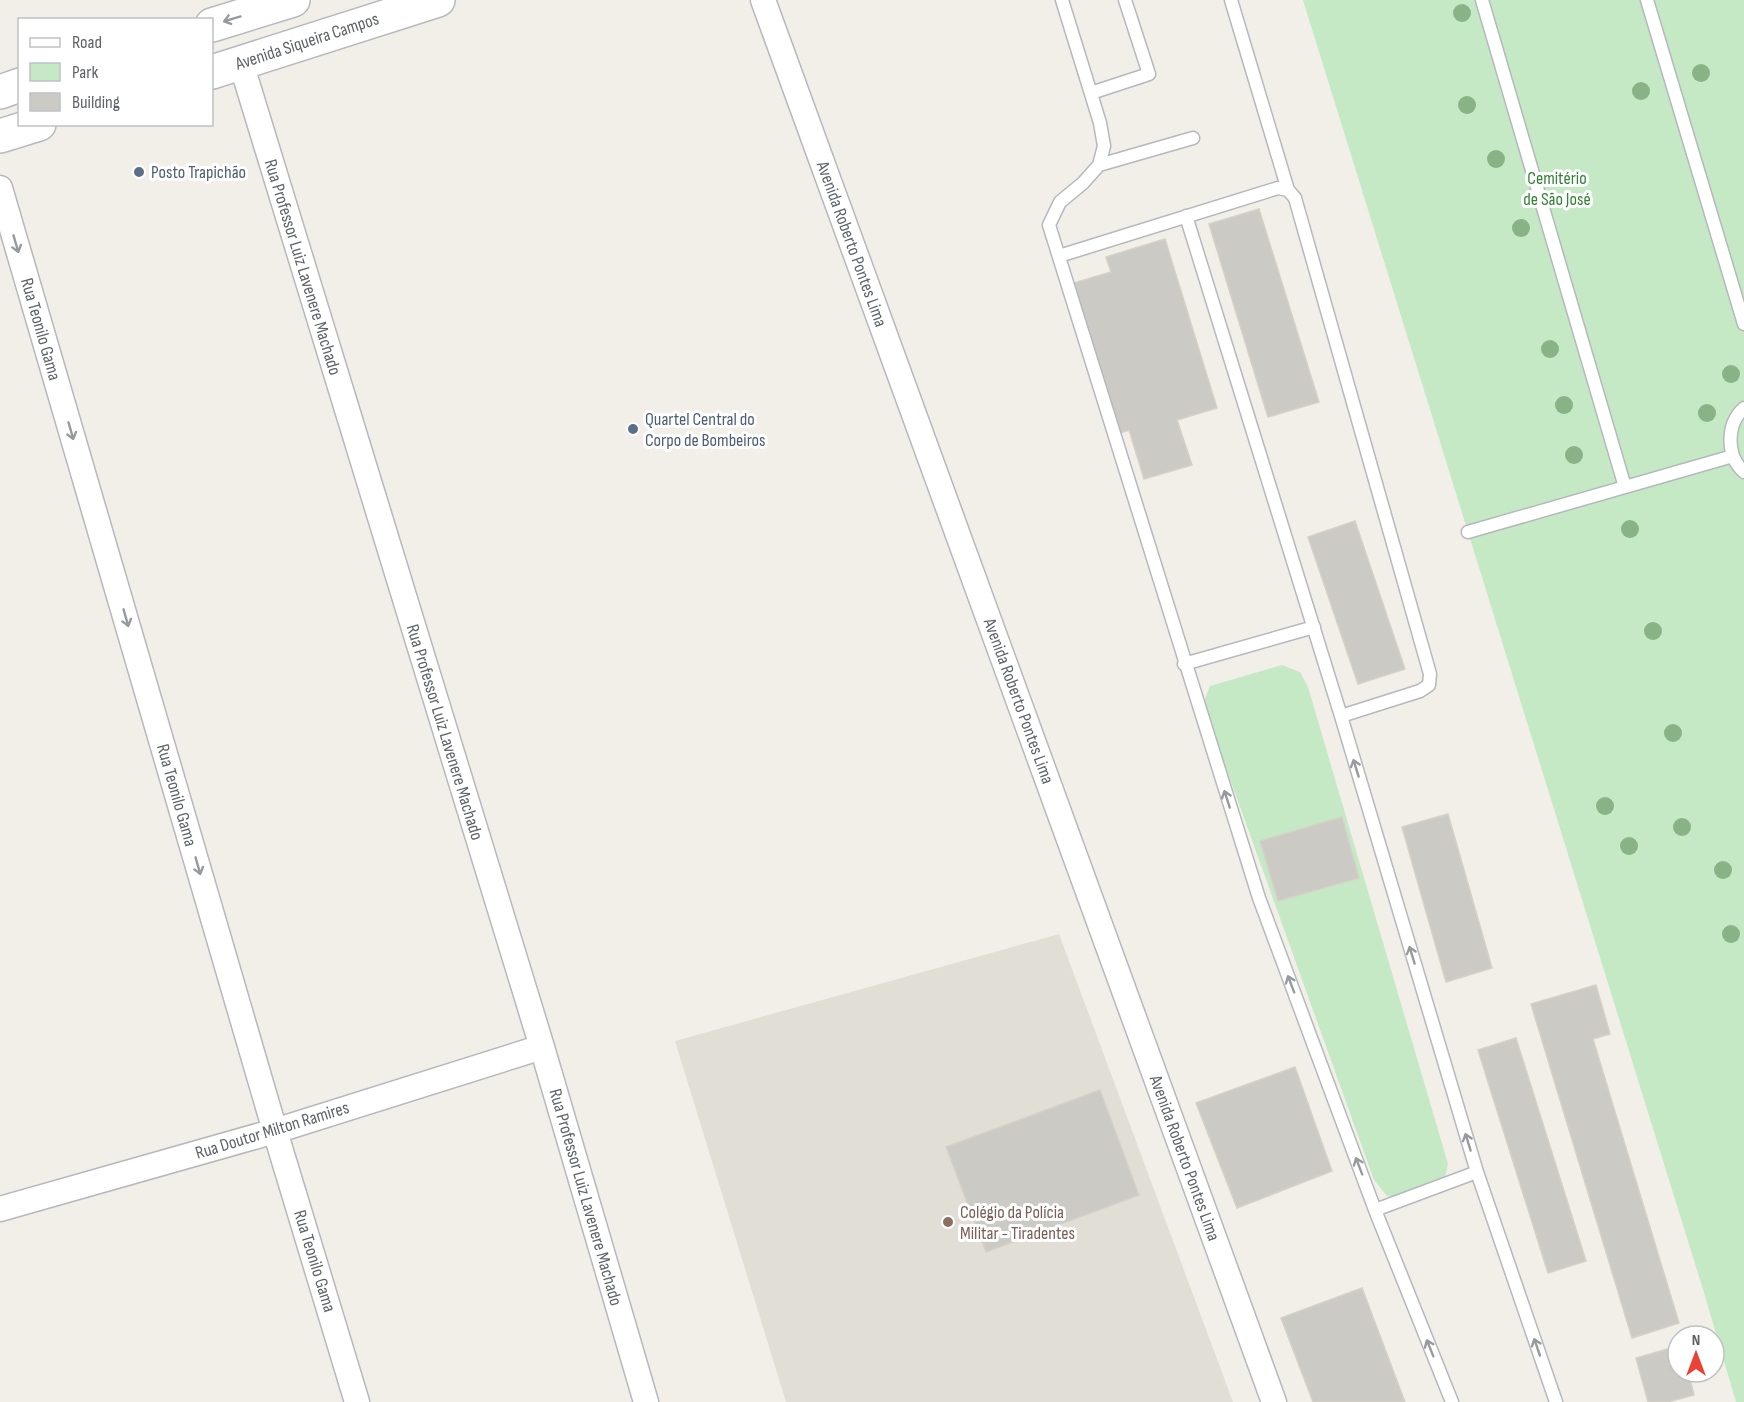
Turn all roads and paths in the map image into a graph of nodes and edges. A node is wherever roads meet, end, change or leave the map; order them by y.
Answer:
1 (293, 0) edge
2 (438, 0) edge
3 (763, 0) edge
4 (1062, 0) edge
5 (1125, 0) edge
6 (1231, 0) edge
7 (1482, 0) edge
8 (1647, 0) edge
9 (213, 26) edge
10 (226, 67) edge
11 (18, 87) edge
12 (0, 92) edge
13 (1091, 93) junction
14 (32, 126) edge
15 (0, 136) edge
16 (1193, 138) dead end
17 (1099, 165) junction
18 (0, 188) edge
19 (1288, 190) junction
20 (1186, 216) junction
21 (1059, 256) junction
22 (1744, 324) edge
23 (1744, 408) edge
24 (1733, 456) junction
25 (1744, 472) edge
26 (1625, 487) junction
27 (1468, 532) dead end
28 (1314, 627) junction
29 (1185, 664) junction
30 (1341, 716) junction
31 (542, 1047) junction
32 (275, 1131) junction
33 (1477, 1172) junction
34 (0, 1209) edge
35 (1376, 1210) junction
36 (357, 1402) edge
37 (646, 1402) edge
38 (1274, 1402) edge
39 (1452, 1402) edge
40 (1556, 1402) edge

1 -> 9 main road
2 - 10 main road, Avenida Siqueira Campos
3 - 38 street, Avenida Roberto Pontes Lima
4 - 13 lane
5 - 13 lane
6 - 19 lane
7 - 26 lane
8 - 22 lane
10 - 31 street, Rua Professor Luiz Lavenere Machado
11 - 12 main road
13 - 17 lane
14 - 15 main road
16 - 17 lane
17 - 21 lane
18 -> 32 street, Rua Teonilo Gama
19 - 20 lane
19 - 30 lane
20 - 21 lane
20 - 28 lane
21 - 29 lane
23 - 24 lane
24 - 25 lane
24 - 26 lane
26 - 27 lane
28 - 29 lane
28 - 30 lane
35 -> 29 lane
33 -> 30 lane
31 - 32 street, Rua Doutor Milton Ramires
31 - 37 street, Rua Professor Luiz Lavenere Machado
32 - 34 street, Rua Doutor Milton Ramires
32 - 36 street, Rua Teonilo Gama
33 - 35 lane
40 -> 33 lane
39 -> 35 lane

